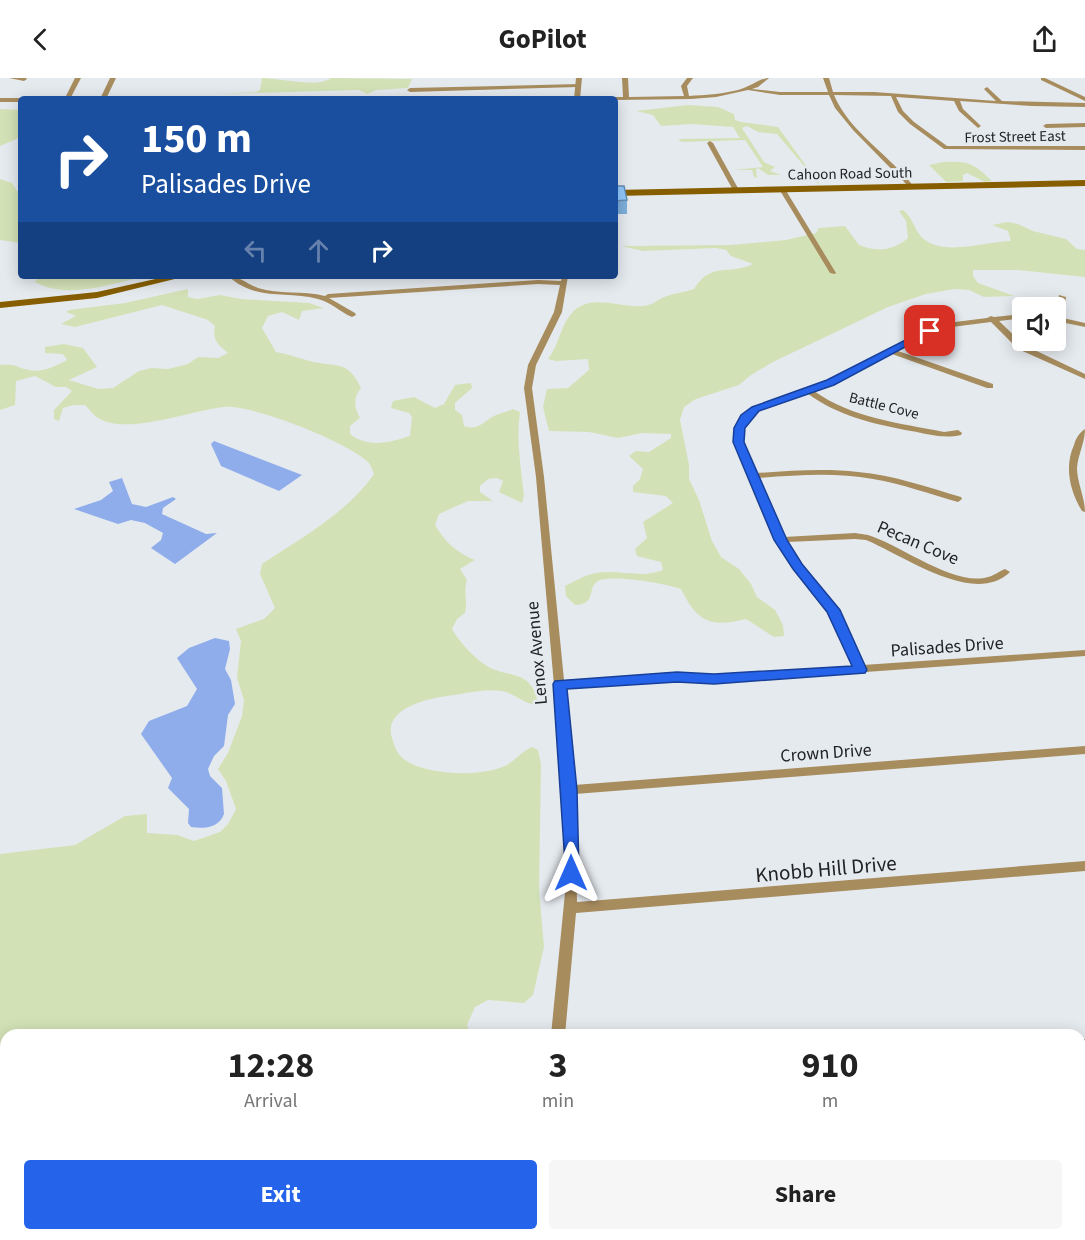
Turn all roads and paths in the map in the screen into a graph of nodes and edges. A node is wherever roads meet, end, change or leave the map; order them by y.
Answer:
1 (12, 78) edge
2 (78, 78) edge
3 (113, 78) edge
4 (524, 78) edge
5 (625, 78) edge
6 (690, 78) edge
7 (766, 78) edge
8 (826, 78) edge
9 (24, 79) edge
10 (1043, 79) edge
11 (579, 81) edge
12 (526, 86) junction
13 (987, 89) dead end
14 (410, 90) dead end
15 (750, 90) junction
16 (831, 93) junction
17 (893, 95) junction
18 (69, 96) edge
19 (104, 96) edge
20 (577, 96) edge
21 (687, 97) junction
22 (618, 98) edge
23 (626, 98) junction
24 (956, 99) junction
25 (1085, 99) edge
26 (18, 100) edge
27 (1, 101) edge
28 (1000, 102) junction
29 (1085, 105) edge
30 (1085, 125) edge
31 (978, 126) dead end
32 (1047, 126) dead end
33 (710, 143) dead end
34 (1085, 148) edge
35 (1083, 184) edge
36 (911, 186) junction
37 (782, 189) junction
38 (735, 190) junction
39 (618, 193) edge
40 (833, 273) dead end
41 (169, 279) edge
42 (235, 279) edge
43 (564, 280) edge
44 (328, 296) dead end
45 (0, 305) edge
46 (352, 315) dead end
47 (1012, 317) edge
48 (991, 318) junction
49 (1066, 321) edge
50 (1085, 325) edge
51 (891, 351) junction
52 (1085, 377) edge
53 (990, 386) dead end
54 (809, 391) junction
55 (1085, 432) edge
56 (958, 433) dead end
57 (753, 476) junction
58 (958, 499) dead end
59 (1085, 509) edge
60 (780, 540) junction
61 (1005, 572) dead end
62 (1085, 653) edge
63 (860, 670) junction
64 (560, 684) junction
65 (1085, 750) edge
66 (569, 790) junction
67 (1085, 866) edge
68 (570, 908) junction
69 (559, 1029) edge

1 - 9 street
2 - 18 street
3 - 19 street
4 - 12 street
5 - 23 street
6 - 21 street
7 - 15 street
8 - 16 street
10 - 25 street
11 - 12 street
11 - 20 street
12 - 14 street
13 - 28 street
15 - 16 street
15 - 21 street
16 - 17 street
16 - 36 street
17 - 24 street
17 - 34 street, Frost Street East
21 - 23 street
22 - 23 street
24 - 28 street
24 - 31 street
26 - 27 street
28 - 29 street
30 - 32 street
33 - 38 street
35 - 36 main road, Cahoon Road South
36 - 37 main road, Cahoon Road South
37 - 38 main road, Cahoon Road South
37 - 40 street
38 - 39 main road, Cahoon Road South
41 - 45 main road
42 - 46 street
43 - 44 street
43 - 64 street, Lenox Avenue
47 - 48 street
48 - 51 street
48 - 52 street
49 - 50 street
51 - 53 street
51 - 54 street
54 - 56 street, Battle Cove
54 - 57 street
55 - 59 street
57 - 58 street
57 - 60 street
60 - 61 street, Pecan Cove
60 - 63 street
62 - 63 street, Palisades Drive
63 - 64 street, Palisades Drive
64 - 66 street, Lenox Avenue
65 - 66 street, Crown Drive
66 - 68 street, Lenox Avenue
67 - 68 street, Knobb Hill Drive
68 - 69 street, Lenox Avenue

